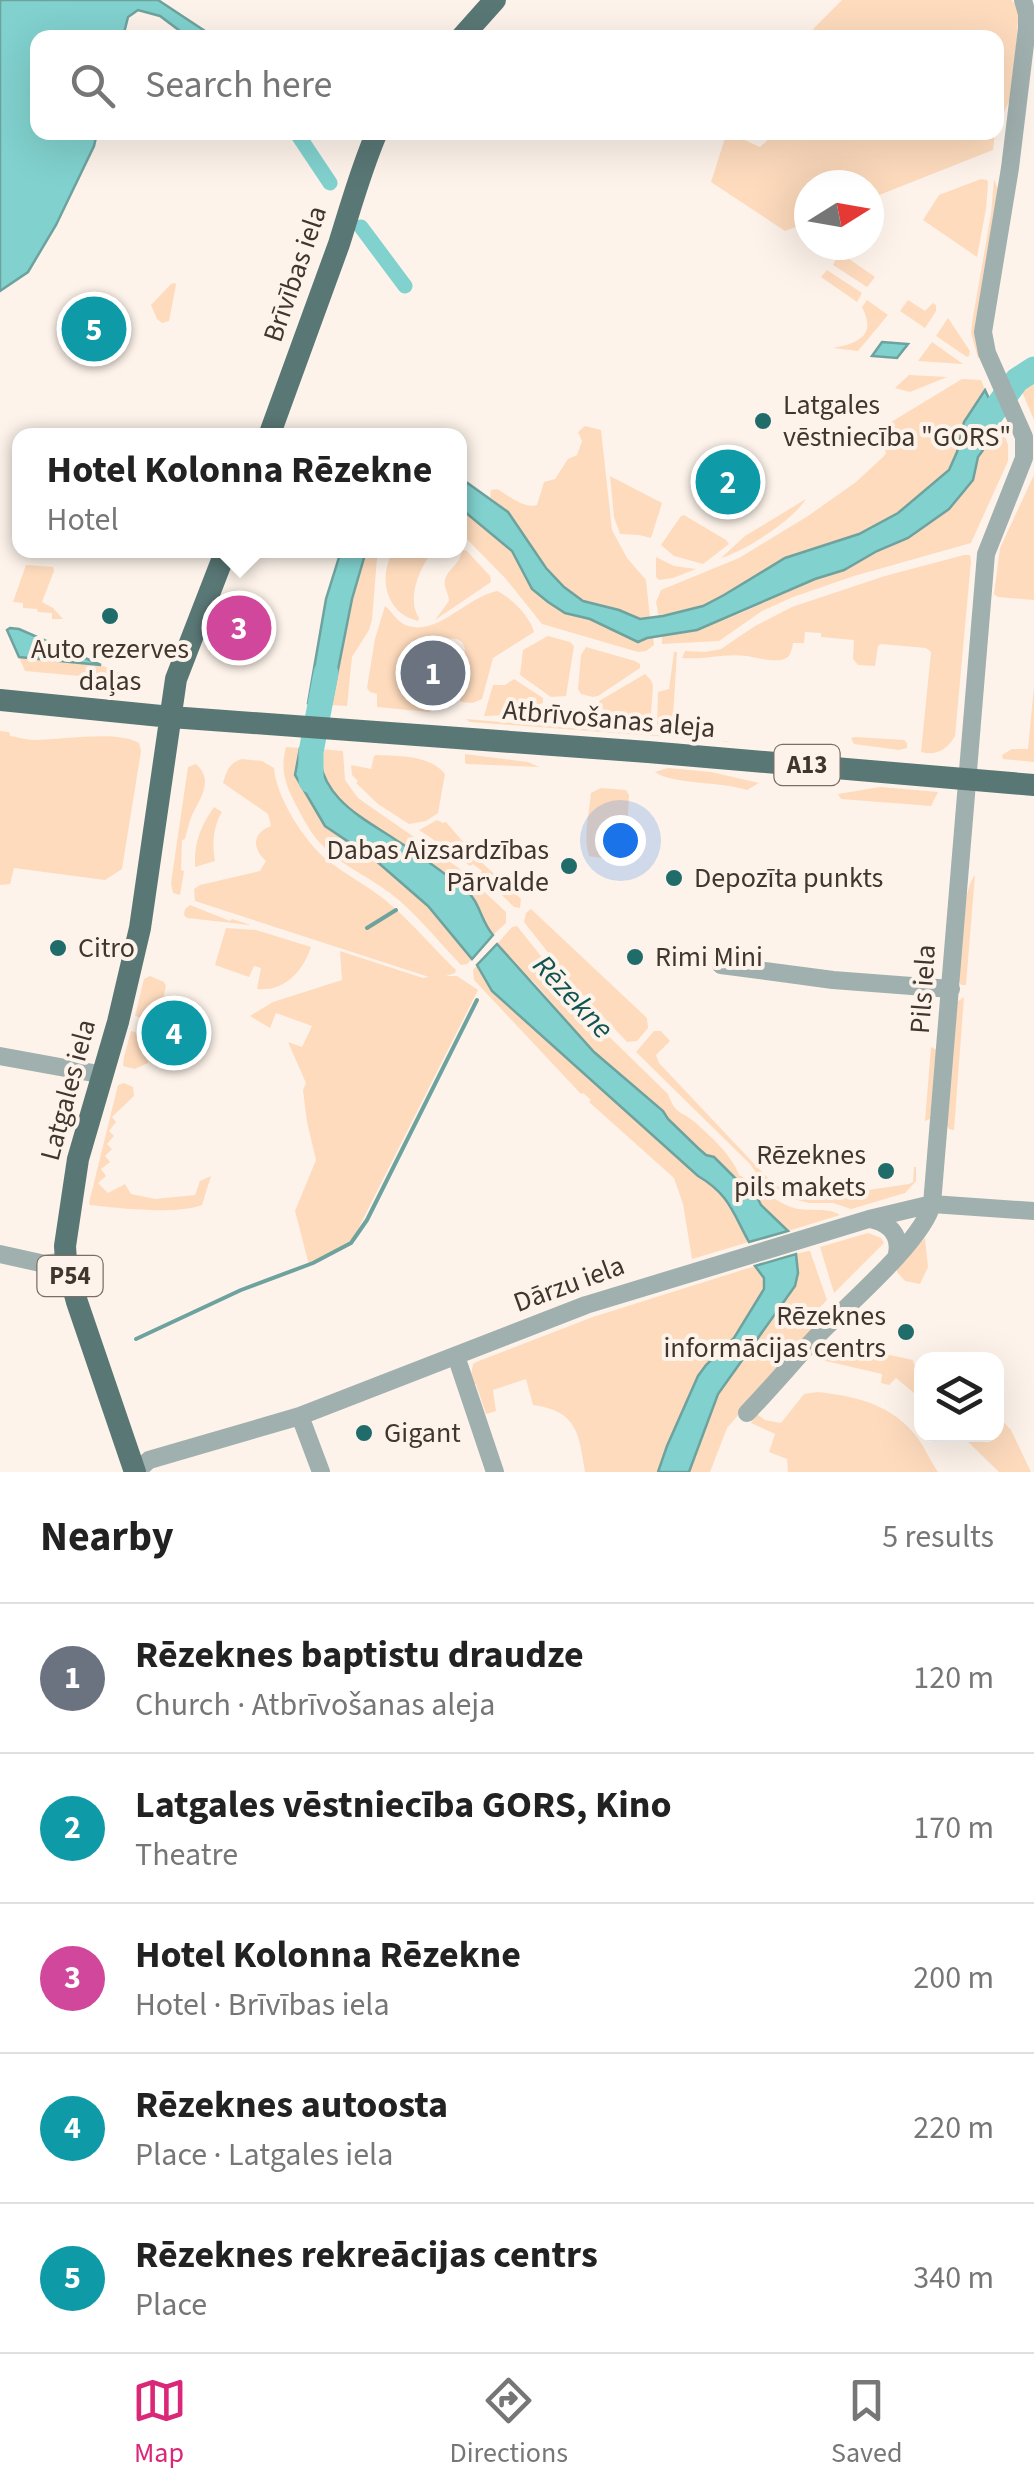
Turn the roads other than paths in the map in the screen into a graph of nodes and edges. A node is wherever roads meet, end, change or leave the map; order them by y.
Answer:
1 (496, 0) edge
2 (1023, 0) edge
3 (468, 30) edge
4 (373, 140) edge
5 (272, 428) edge
6 (223, 558) edge
7 (0, 700) edge
8 (171, 716) junction
9 (966, 779) junction
10 (1034, 785) edge
11 (722, 965) dead end
12 (951, 990) junction
13 (0, 1056) edge
14 (104, 1075) junction
15 (932, 1204) junction
16 (1034, 1211) edge
17 (870, 1219) junction
18 (0, 1254) edge
19 (898, 1254) junction
20 (66, 1261) junction
21 (456, 1356) junction
22 (747, 1414) dead end
23 (300, 1416) junction
24 (136, 1472) edge
25 (322, 1472) edge
26 (494, 1472) edge

1 - 3 main road
2 - 9 street, Pils iela
4 - 5 main road, Brīvības iela
6 - 8 main road
7 - 8 main road, Atbrīvošanas aleja / A13
8 - 9 main road, Atbrīvošanas aleja / A13
8 - 14 main road, Latgales iela / P54
9 - 10 main road, Atbrīvošanas aleja / A13
9 - 12 street, Pils iela
11 - 12 street
12 - 15 street, Pils iela
13 - 14 street
14 - 20 main road, Latgales iela / P54
15 - 16 street, Dārzu iela
15 - 17 street, Dārzu iela
15 - 19 street
17 - 19 street
17 - 21 street, Dārzu iela
18 - 20 street
19 - 22 street
20 - 24 main road, Latgales iela / P54
21 - 23 street, Dārzu iela
21 - 26 street
23 - 24 street, Dārzu iela
23 - 25 street

